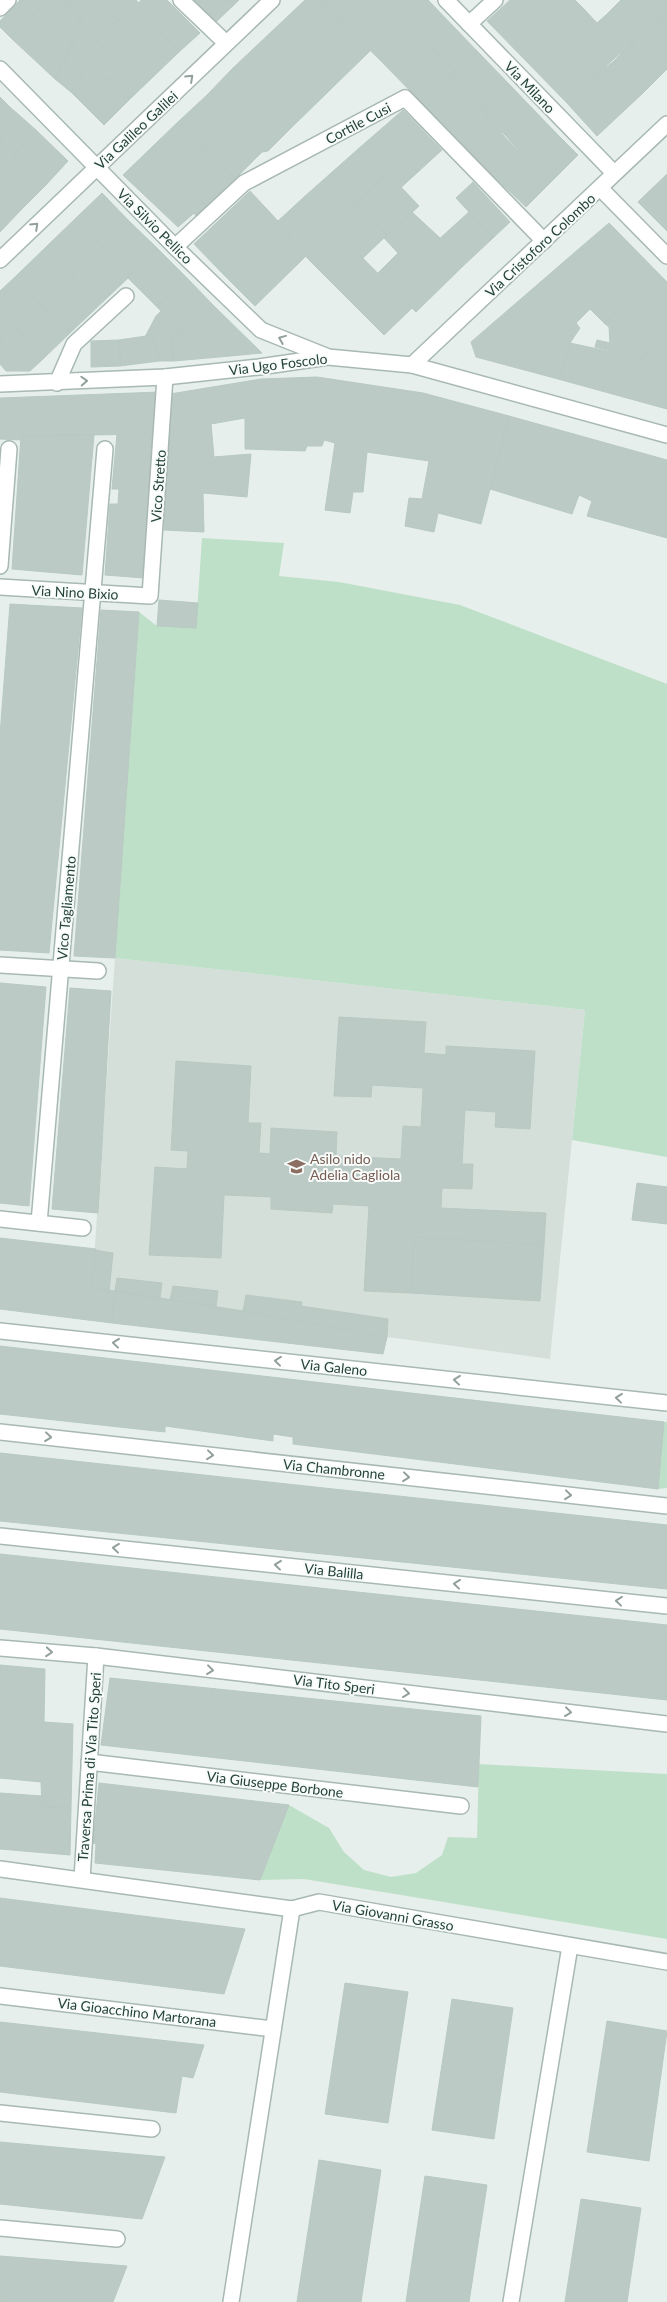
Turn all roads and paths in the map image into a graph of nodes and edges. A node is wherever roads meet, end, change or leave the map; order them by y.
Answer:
1 (8, 0) edge
2 (181, 0) edge
3 (272, 0) edge
4 (446, 0) edge
5 (495, 0) edge
6 (0, 8) edge
7 (469, 24) junction
8 (226, 44) junction
9 (0, 69) edge
10 (667, 124) edge
11 (96, 167) junction
12 (614, 173) junction
13 (600, 188) junction
14 (544, 242) junction
15 (175, 247) junction
16 (667, 256) edge
17 (0, 260) edge
18 (126, 296) dead end
19 (328, 357) junction
20 (412, 365) junction
21 (165, 376) junction
22 (57, 383) junction
23 (0, 384) edge
24 (667, 435) edge
25 (9, 449) dead end
26 (105, 449) dead end
27 (0, 566) edge
28 (0, 587) edge
29 (93, 593) junction
30 (150, 596) joint
31 (0, 965) edge
32 (61, 969) junction
33 (98, 971) dead end
34 (0, 1219) edge
35 (40, 1223) junction
36 (83, 1228) dead end
37 (0, 1331) edge
38 (667, 1403) edge
39 (0, 1432) edge
40 (667, 1506) edge
41 (0, 1536) edge
42 (667, 1606) edge
43 (0, 1648) edge
44 (96, 1656) junction
45 (667, 1724) edge
46 (90, 1762) junction
47 (461, 1806) dead end
48 (0, 1869) edge
49 (82, 1879) junction
50 (292, 1909) junction
51 (570, 1946) junction
52 (667, 1962) edge
53 (0, 1996) edge
54 (273, 2029) junction
55 (0, 2113) edge
56 (152, 2129) dead end
57 (0, 2228) edge
58 (118, 2239) dead end
59 (231, 2302) edge
60 (511, 2302) edge

1 - 6 street
2 - 8 street
3 - 8 street, Via Galileo Galilei
4 - 7 street, Via Milano
5 - 7 street
7 - 12 street, Via Milano
11 -> 8 street, Via Galileo Galilei
9 - 11 street, Via Silvio Pellico
10 - 12 street, Via Cristoforo Colombo
11 - 15 street, Via Silvio Pellico
17 -> 11 street, Via Galileo Galilei
12 - 13 street, Via Cristoforo Colombo
13 - 14 street, Via Cristoforo Colombo
13 - 16 street
14 - 15 street, Cortile Cusi
14 - 20 street, Via Cristoforo Colombo
19 -> 15 street, Via Silvio Pellico
18 - 22 street
19 - 20 street, Via Ugo Foscolo
19 - 21 street, Via Ugo Foscolo
20 - 24 street, Via Ugo Foscolo
22 -> 21 street, Via Ugo Foscolo
21 - 30 street, Vico Stretto
22 - 23 street, Via Ugo Foscolo
25 - 27 street
26 - 29 street, Vico Tagliamento
28 - 29 street, Via Nino Bixio
29 - 30 street, Via Nino Bixio
29 - 32 street, Vico Tagliamento
31 - 32 street
32 - 33 street
32 - 35 street, Vico Tagliamento
34 - 35 street
35 - 36 street
38 -> 37 street, Via Galeno
39 -> 40 street, Via Chambronne
42 -> 41 street, Via Balilla
43 -> 44 street, Via Tito Speri
44 -> 45 street, Via Tito Speri
44 - 46 street, Traversa Prima di Via Tito Speri
46 - 47 street, Via Giuseppe Borbone
46 - 49 street, Traversa Prima di Via Tito Speri
48 - 49 street, Via Giovanni Grasso
49 - 50 street, Via Giovanni Grasso
50 - 51 street, Via Giovanni Grasso
50 - 54 street
51 - 52 street, Via Giovanni Grasso
51 - 60 street
53 - 54 street, Via Gioacchino Martorana
54 - 59 street
55 - 56 street
57 - 58 street

